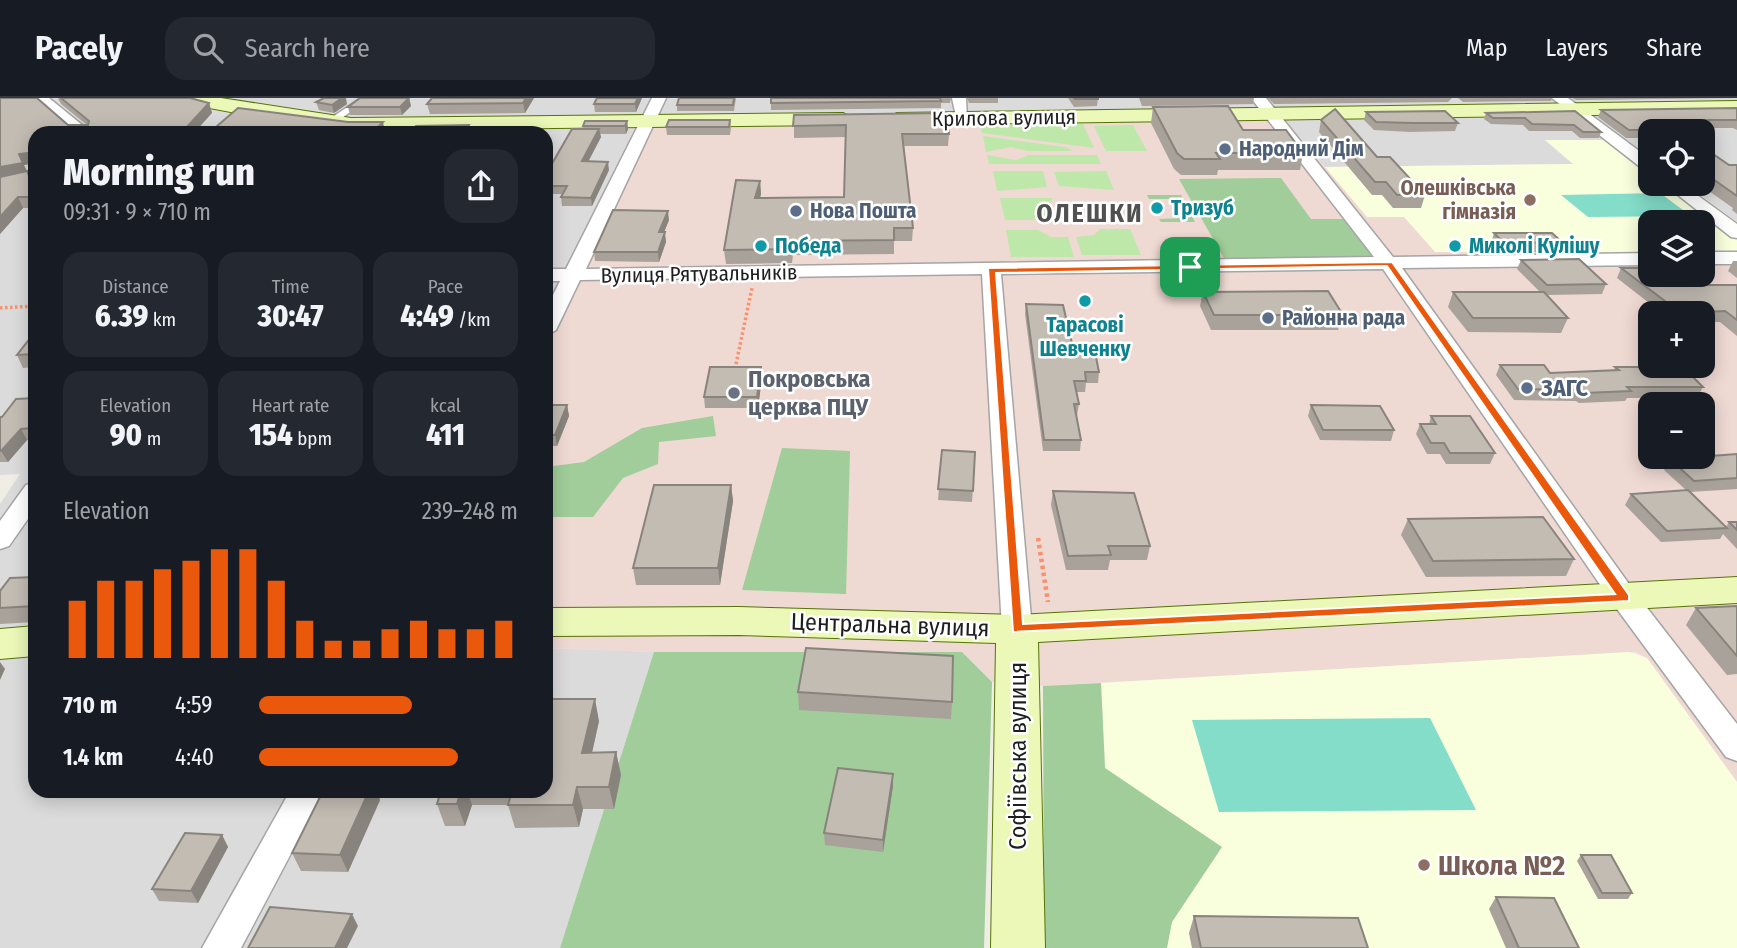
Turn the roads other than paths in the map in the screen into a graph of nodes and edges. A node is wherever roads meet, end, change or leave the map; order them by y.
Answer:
1 (40, 98) edge
2 (188, 98) edge
3 (366, 98) edge
4 (659, 98) edge
5 (1567, 104) edge
6 (1266, 106) edge
7 (1737, 107) edge
8 (961, 108) edge
9 (649, 121) junction
10 (76, 126) edge
11 (341, 126) edge
12 (1638, 158) edge
13 (28, 178) edge
14 (0, 184) edge
15 (1688, 196) edge
16 (1737, 233) edge
17 (1715, 258) edge
18 (1737, 258) edge
19 (1638, 259) edge
20 (1389, 264) junction
21 (991, 270) junction
22 (553, 275) edge
23 (573, 275) junction
24 (553, 316) edge
25 (28, 500) edge
26 (0, 540) edge
27 (1737, 590) edge
28 (1624, 598) junction
29 (553, 622) edge
30 (1017, 629) junction
31 (28, 642) edge
32 (0, 645) edge
33 (1737, 748) edge
34 (302, 798) edge
35 (221, 948) edge
36 (1018, 948) edge

1 - 10 street
2 - 11 street, Крилова вулиця
3 - 11 lane
4 - 9 street
5 - 6 street, Крилова вулиця
5 - 7 street, Крилова вулиця
5 - 12 street
6 - 8 street, Крилова вулиця
6 - 20 street
8 - 9 street, Крилова вулиця
9 - 11 street, Крилова вулиця
9 - 23 street
13 - 14 lane
15 - 16 street
17 - 18 street
19 - 20 street, Вулиця Рятувальників
20 - 21 street, Вулиця Рятувальників
20 - 28 street
21 - 23 street, Вулиця Рятувальників
21 - 30 street, Софіївська вулиця
22 - 23 street, Вулиця Рятувальників
23 - 24 street
25 - 26 street
27 - 28 street, Центральна вулиця
28 - 30 street, Центральна вулиця
28 - 33 street
29 - 30 street, Центральна вулиця
30 - 36 street, Софіївська вулиця
31 - 32 street
34 - 35 street

